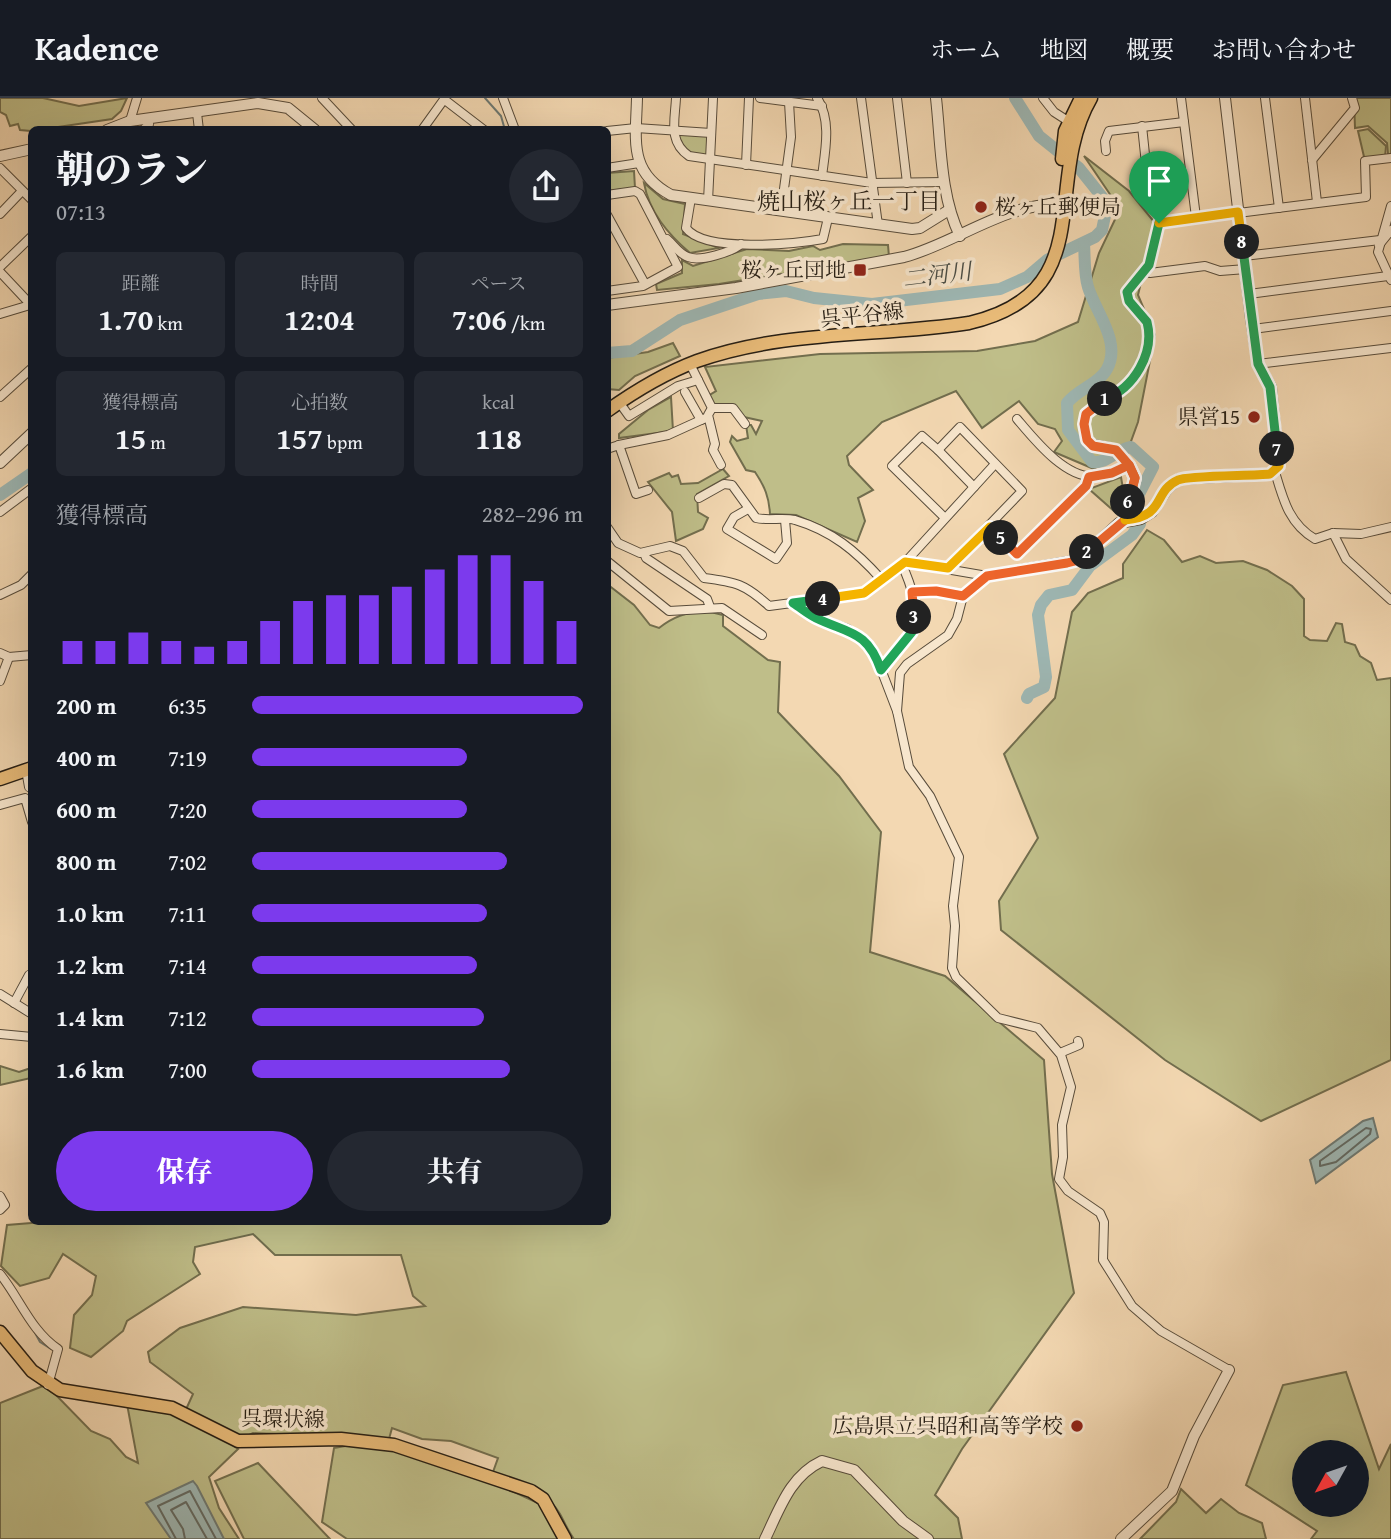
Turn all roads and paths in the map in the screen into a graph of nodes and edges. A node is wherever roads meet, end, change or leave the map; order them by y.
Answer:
1 (137, 98) edge
2 (322, 98) edge
3 (503, 98) edge
4 (637, 98) edge
5 (676, 98) edge
6 (713, 98) edge
7 (749, 98) edge
8 (760, 98) edge
9 (861, 98) edge
10 (897, 98) edge
11 (936, 98) edge
12 (1044, 98) edge
13 (1081, 98) edge
14 (1091, 98) edge
15 (1181, 98) edge
16 (1225, 98) edge
17 (1265, 98) edge
18 (1305, 98) edge
19 (1352, 98) edge
20 (445, 99) edge
21 (287, 102) edge
22 (789, 102) junction
23 (819, 102) edge
24 (197, 113) junction
25 (130, 121) junction
26 (1184, 122) junction
27 (117, 126) edge
28 (196, 126) edge
29 (311, 126) edge
30 (348, 126) edge
31 (425, 126) edge
32 (479, 126) edge
33 (514, 126) edge
34 (1142, 126) junction
35 (636, 128) junction
36 (674, 130) junction
37 (1068, 130) junction
38 (611, 131) edge
39 (711, 133) junction
40 (28, 150) edge
41 (1106, 151) dead end
42 (0, 156) edge
43 (1391, 158) edge
44 (710, 160) junction
45 (1312, 160) junction
46 (639, 163) junction
47 (746, 165) junction
48 (611, 167) edge
49 (0, 168) edge
50 (787, 171) junction
51 (822, 176) junction
52 (1191, 181) junction
53 (945, 182) junction
54 (872, 183) junction
55 (907, 183) junction
56 (22, 191) junction
57 (611, 194) edge
58 (28, 196) edge
59 (691, 198) junction
60 (708, 201) junction
61 (1317, 202) junction
62 (1065, 205) junction
63 (1391, 206) edge
64 (1279, 208) junction
65 (949, 210) junction
66 (781, 211) junction
67 (1238, 212) junction
68 (0, 214) edge
69 (1196, 217) junction
70 (828, 218) junction
71 (611, 222) edge
72 (878, 225) junction
73 (1391, 230) edge
74 (960, 236) junction
75 (665, 238) junction
76 (28, 240) edge
77 (1380, 243) junction
78 (24, 244) junction
79 (741, 244) junction
80 (28, 248) edge
81 (1244, 256) junction
82 (1246, 269) junction
83 (0, 270) edge
84 (1146, 271) junction
85 (1390, 278) edge
86 (645, 284) junction
87 (611, 290) edge
88 (1249, 294) junction
89 (28, 302) edge
90 (611, 304) edge
91 (28, 306) edge
92 (1391, 311) edge
93 (0, 314) edge
94 (1252, 329) junction
95 (1391, 348) edge
96 (690, 364) junction
97 (1258, 364) junction
98 (28, 372) edge
99 (698, 380) junction
100 (685, 392) dead end
101 (0, 397) edge
102 (619, 402) junction
103 (611, 407) edge
104 (712, 408) junction
105 (705, 419) junction
106 (1017, 419) dead end
107 (745, 424) dead end
108 (28, 436) edge
109 (619, 445) junction
110 (611, 448) edge
111 (938, 450) junction
112 (3, 455) edge
113 (995, 464) junction
114 (721, 465) dead end
115 (1129, 465) junction
116 (1275, 472) junction
117 (1089, 477) junction
118 (974, 486) junction
119 (648, 490) dead end
120 (28, 491) edge
121 (699, 498) dead end
122 (748, 509) junction
123 (0, 512) edge
124 (944, 517) junction
125 (1134, 519) junction
126 (785, 520) junction
127 (990, 527) junction
128 (1391, 527) edge
129 (611, 533) edge
130 (1333, 533) junction
131 (644, 553) junction
132 (903, 563) junction
133 (611, 564) edge
134 (948, 568) junction
135 (987, 576) junction
136 (28, 578) edge
137 (881, 579) junction
138 (912, 592) junction
139 (0, 595) edge
140 (963, 596) junction
141 (1391, 600) edge
142 (793, 603) junction
143 (710, 607) junction
144 (762, 635) dead end
145 (0, 653) edge
146 (28, 655) edge
147 (9, 657) junction
148 (881, 670) junction
149 (0, 681) edge
150 (897, 711) junction
151 (28, 769) edge
152 (0, 779) edge
153 (28, 791) edge
154 (25, 798) junction
155 (0, 805) edge
156 (28, 808) edge
157 (28, 977) edge
158 (0, 994) edge
159 (14, 1003) junction
160 (28, 1012) edge
161 (0, 1034) edge
162 (28, 1037) edge
163 (1078, 1041) dead end
164 (1060, 1053) junction
165 (0, 1196) edge
166 (0, 1210) edge
167 (0, 1274) edge
168 (0, 1332) edge
169 (1229, 1370) joint
170 (48, 1385) junction
171 (565, 1539) edge
172 (765, 1539) edge
173 (928, 1539) edge
174 (1121, 1539) edge

1 - 25 street
2 - 30 street
3 - 33 street
4 - 35 street
5 - 36 street
6 - 39 street
7 - 47 street
8 - 22 street
9 - 54 street
10 - 55 street
11 - 53 street
12 - 37 street
13 - 37 main road, 呉平谷線
14 - 37 main road, 呉平谷線
15 - 26 street
16 - 67 street
17 - 64 street
18 - 45 street
19 - 45 street
20 - 31 street
20 - 32 street
21 - 24 street
21 - 29 street
22 - 23 street
22 - 50 street
23 - 51 street
24 - 25 street
24 - 28 street
25 - 27 street
26 - 34 street
26 - 52 street
34 - 41 street
34 - 52 street
35 - 36 street
35 - 38 street
35 - 46 street
36 - 39 street
36 - 44 street
37 - 62 main road, 呉平谷線
39 - 44 street
40 - 42 street
43 - 61 street
44 - 47 street
44 - 60 street
45 - 61 street
46 - 48 street
46 - 59 street
47 - 50 street
49 - 56 street
50 - 51 street
50 - 66 street
51 - 54 street
52 - 69 street
53 - 55 street
53 - 65 street
54 - 55 street
54 - 72 street
56 - 58 street
56 - 68 street
57 - 75 street
59 - 60 street
59 - 79 street
60 - 66 street
61 - 64 street
62 - 74 street
62 - 96 main road, 呉平谷線
63 - 77 street
64 - 67 street
65 - 72 street
65 - 74 street
66 - 70 street
67 - 69 street
67 - 81 street
69 - 84 street
70 - 72 street
70 - 79 street
71 - 86 street
73 - 77 street
74 - 90 street
75 - 79 street
75 - 86 street
76 - 78 street
77 - 81 street
77 - 85 street
78 - 80 street
78 - 83 street
81 - 82 street
82 - 84 street
82 - 88 street
83 - 89 street
84 - 115 street
85 - 88 street
86 - 87 street
88 - 94 street
91 - 93 street
92 - 94 street
94 - 97 street
95 - 97 street
96 - 99 street
96 - 102 main road, 呉平谷線
97 - 116 street
98 - 101 street
99 - 102 street
99 - 104 street
100 - 105 street
102 - 103 main road, 呉平谷線
104 - 105 street
104 - 107 street
105 - 109 street
105 - 114 street
106 - 117 street
108 - 112 street
109 - 110 street
109 - 119 street
111 - 113 street
111 - 118 street
111 - 124 street
113 - 118 street
113 - 127 street
115 - 117 street
115 - 125 street
116 - 125 street
116 - 130 street
117 - 127 street
118 - 124 street
120 - 123 street
121 - 122 street
122 - 126 street
122 - 126 street
124 - 132 street
125 - 135 street
126 - 137 street
127 - 134 street
128 - 130 street
129 - 131 street
130 - 141 street
131 - 142 street
131 - 143 street
132 - 134 street
132 - 137 street
132 - 138 street
133 - 143 street
134 - 135 street
135 - 140 street
136 - 139 street
137 - 142 street
138 - 140 street
138 - 148 street
140 - 150 street
142 - 148 street
143 - 144 street
145 - 147 street
146 - 147 street
147 - 149 street
148 - 150 street
150 - 164 street
151 - 152 main road
153 - 154 street
154 - 155 street
154 - 156 street
157 - 159 street
158 - 159 street
159 - 160 street
161 - 162 street
163 - 164 street
164 - 169 street
165 - 166 street
167 - 170 street
168 - 170 main road
169 - 174 street
170 - 171 main road, 呉環状線
172 - 173 street

